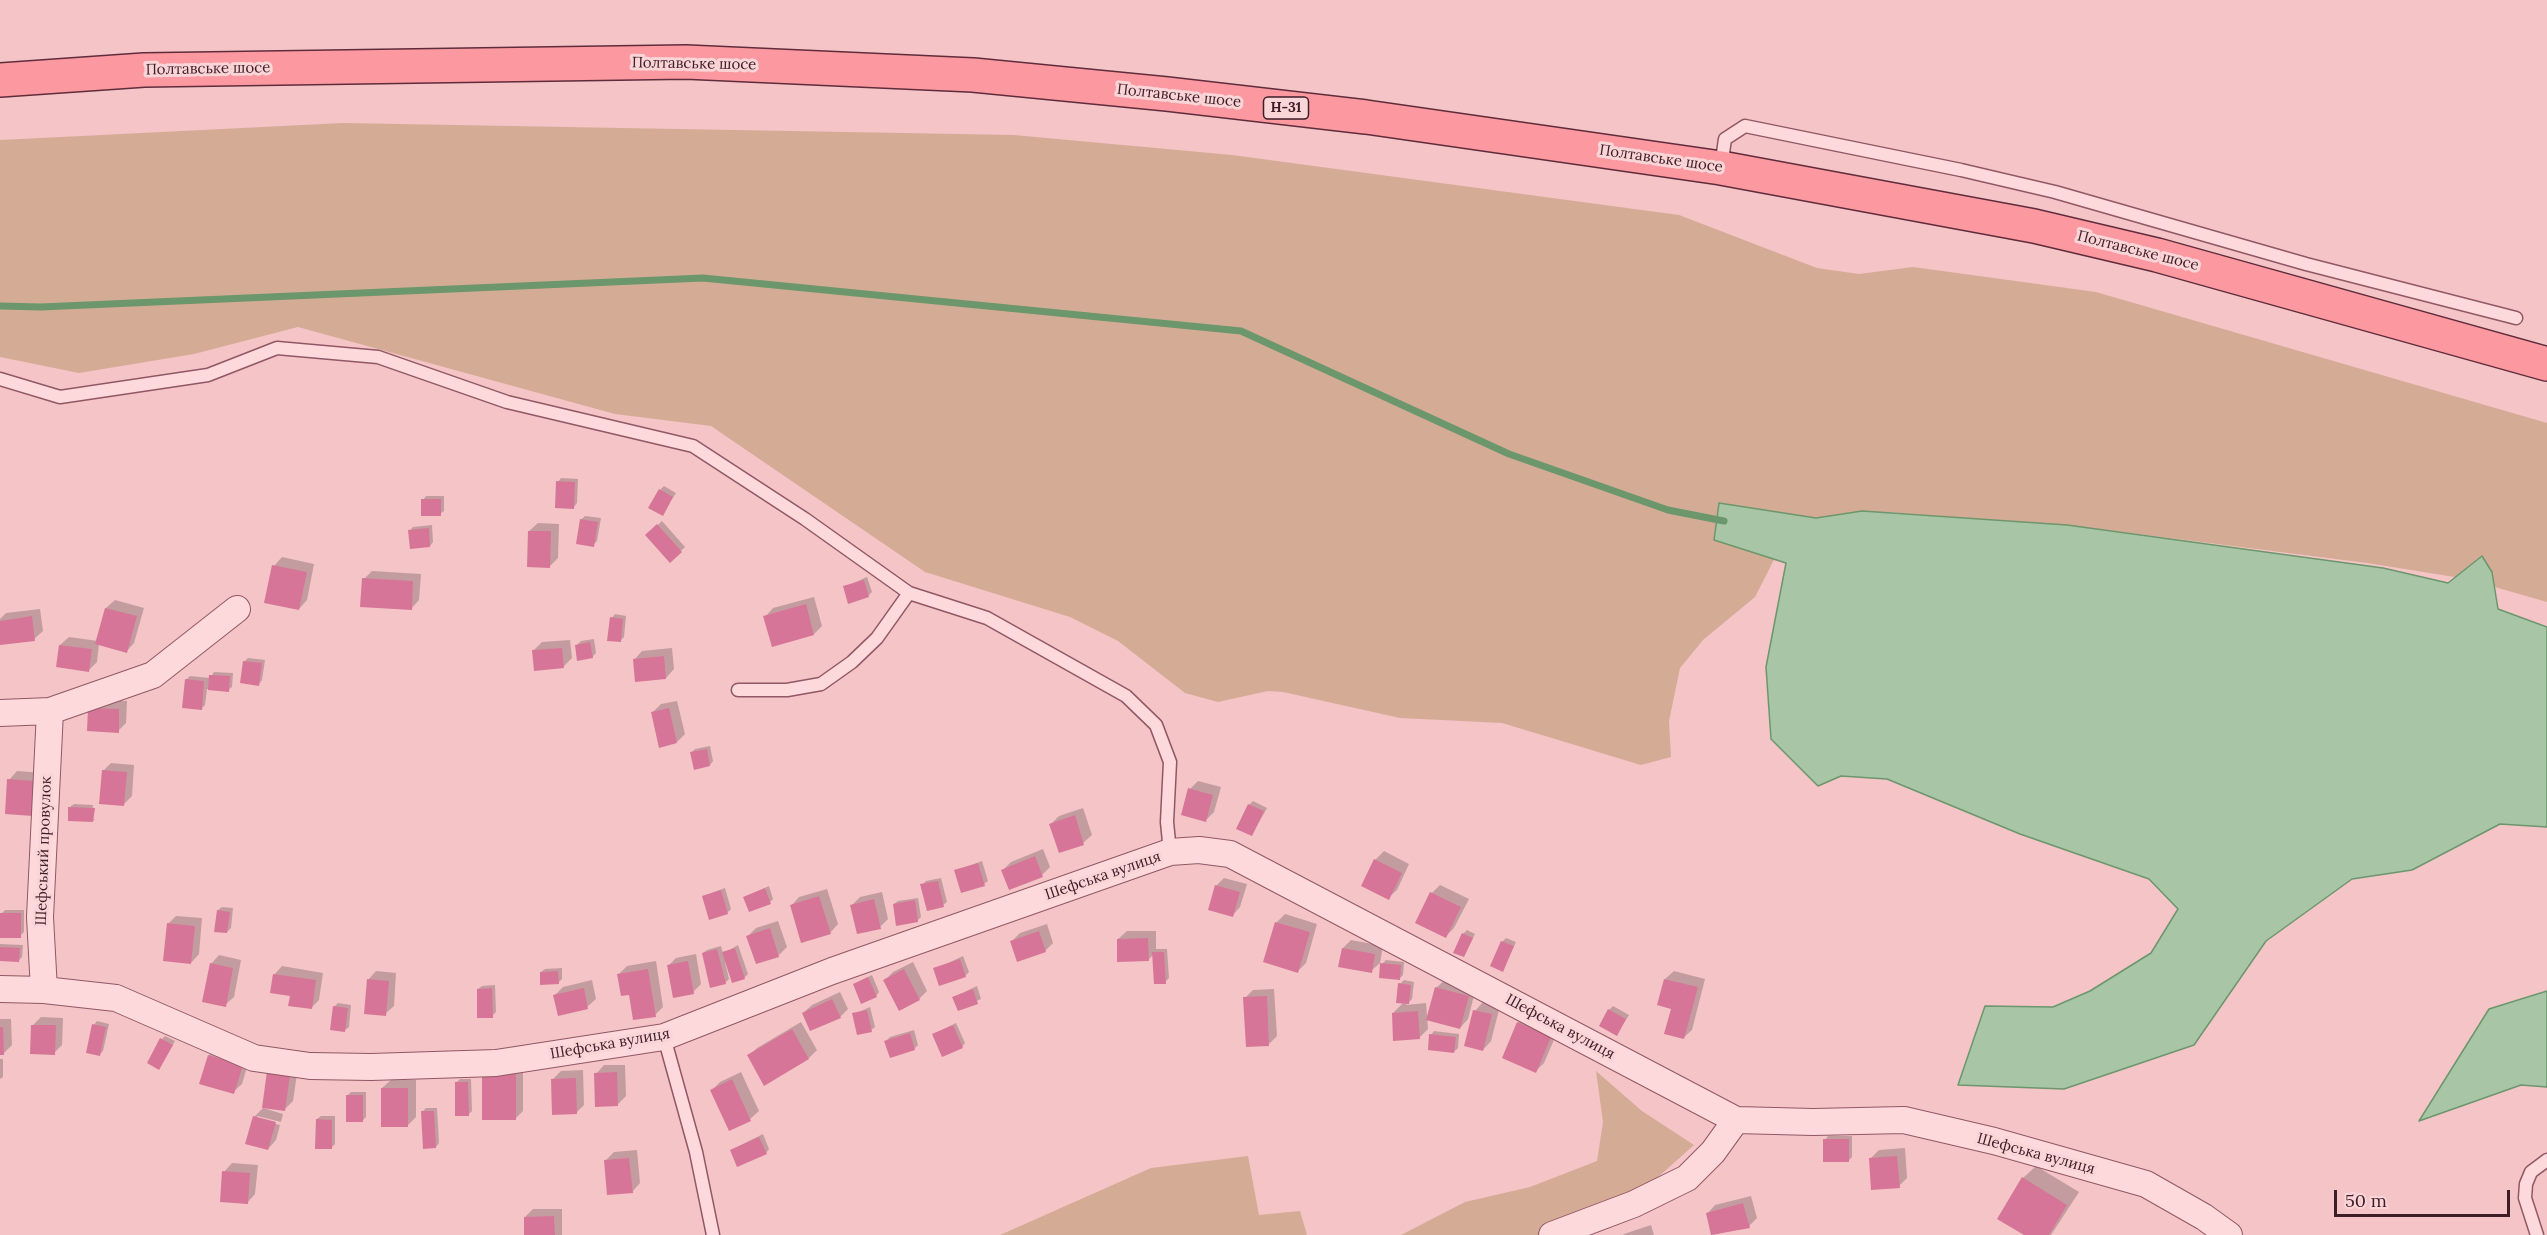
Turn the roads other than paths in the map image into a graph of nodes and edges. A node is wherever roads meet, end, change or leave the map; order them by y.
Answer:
1 (0, 80) edge
2 (1721, 168) junction
3 (2516, 318) dead end
4 (2547, 364) edge
5 (0, 379) edge
6 (909, 594) junction
7 (237, 609) dead end
8 (738, 690) dead end
9 (50, 711) junction
10 (0, 713) edge
11 (1170, 852) junction
12 (0, 989) edge
13 (44, 990) junction
14 (664, 1037) junction
15 (1736, 1120) junction
16 (2547, 1160) edge
17 (713, 1235) edge
18 (1552, 1235) edge
19 (2229, 1235) edge
20 (2537, 1235) edge

1 - 2 main road, Полтавське шосе / Н-31
2 - 3 lane
2 - 4 main road, Полтавське шосе / Н-31
5 - 6 lane
6 - 8 lane
6 - 11 lane
7 - 9 street
9 - 10 street
9 - 13 street, Шефський провулок
11 - 14 street, Шефська вулиця
11 - 15 street, Шефська вулиця
12 - 13 street, Шефська вулиця
13 - 14 street, Шефська вулиця
14 - 17 lane
15 - 18 street
15 - 19 street, Шефська вулиця
16 - 20 lane

